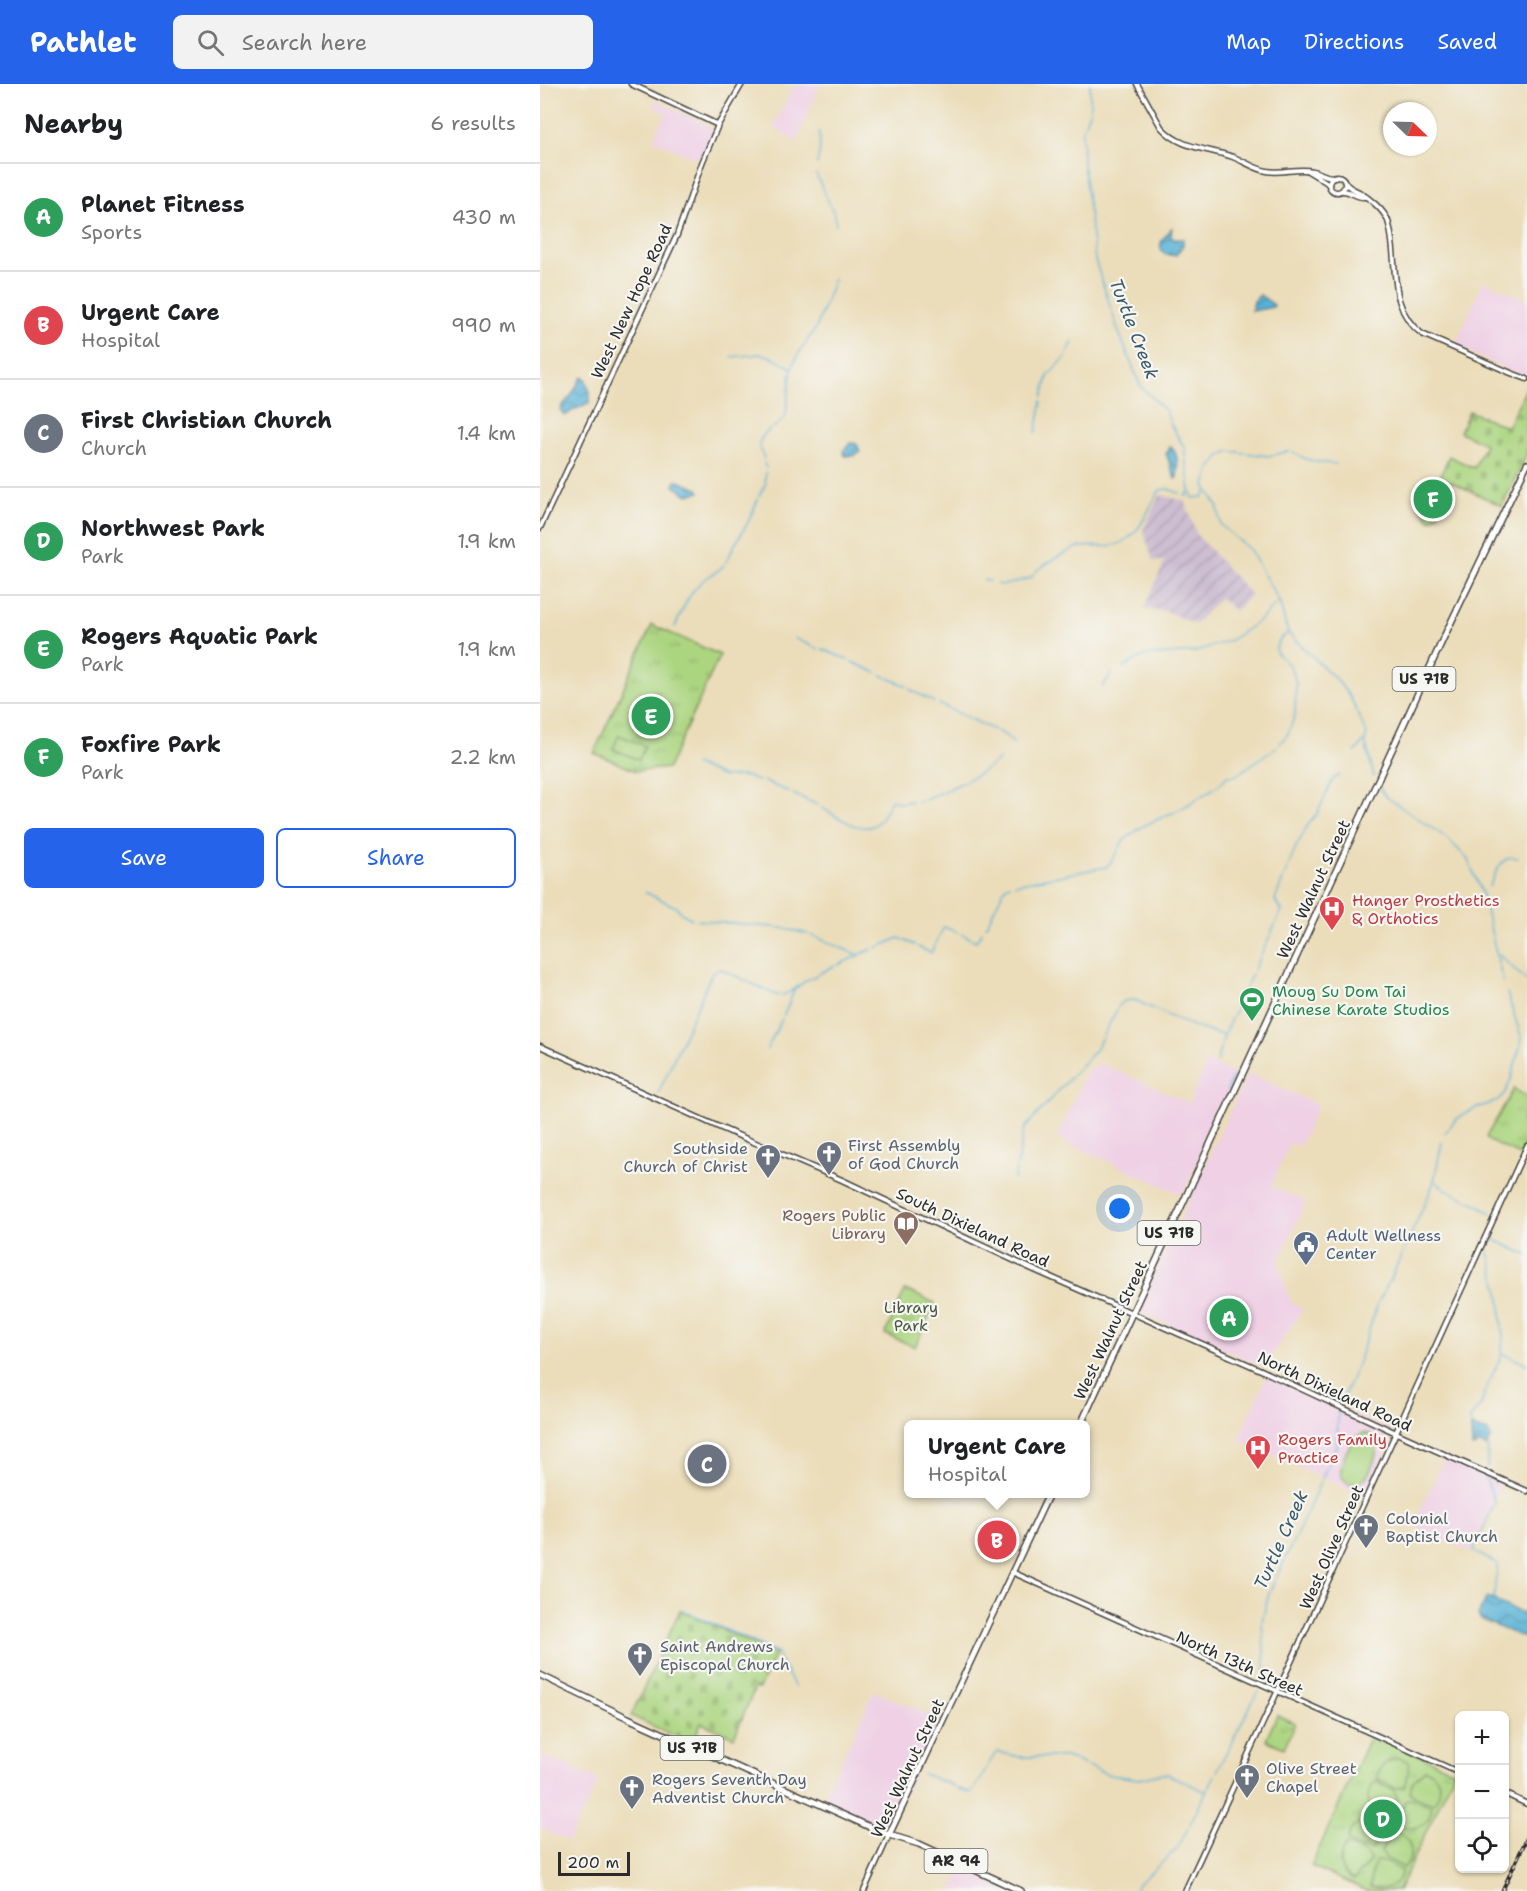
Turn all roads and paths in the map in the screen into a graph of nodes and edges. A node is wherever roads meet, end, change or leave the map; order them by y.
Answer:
1 (631, 84) edge
2 (742, 84) edge
3 (1137, 84) edge
4 (718, 125) junction
5 (1307, 171) junction
6 (1335, 177) junction
7 (1345, 182) junction
8 (1330, 188) junction
9 (1339, 192) junction
10 (1365, 197) junction
11 (1527, 379) edge
12 (1527, 464) edge
13 (540, 528) edge
14 (540, 1046) edge
15 (1527, 1146) edge
16 (1133, 1313) junction
17 (1083, 1420) edge
18 (1395, 1432) junction
19 (1527, 1491) edge
20 (1047, 1498) edge
21 (1012, 1572) junction
22 (540, 1676) edge
23 (1277, 1692) junction
24 (1455, 1771) edge
25 (1509, 1795) edge
26 (904, 1804) junction
27 (1527, 1804) edge
28 (894, 1826) junction
29 (880, 1832) junction
30 (889, 1835) junction
31 (902, 1839) junction
32 (864, 1891) edge
33 (1021, 1891) edge
34 (1185, 1891) edge

1 - 4 main road
2 - 4 main road, West New Hope Road
3 - 5 main road
4 - 13 main road, West New Hope Road
5 - 6 main road
5 - 8 main road
6 - 7 main road
6 - 8 main road
7 - 9 main road
7 - 10 main road
8 - 9 main road
9 - 10 main road
10 - 11 main road
12 - 16 main road, West Walnut Street / US 71B
14 - 16 main road, South Dixieland Road
15 - 18 main road, West Olive Street
16 - 17 main road, West Walnut Street / US 71B
16 - 18 main road, North Dixieland Road
18 - 19 main road, North Dixieland Road
18 - 23 main road, West Olive Street
20 - 21 main road, West Walnut Street
21 - 23 main road, North 13th Street
21 - 26 main road, West Walnut Street
22 - 29 main road, US 71B
23 - 24 main road, North 13th Street
23 - 34 main road, West Olive Street
25 - 27 main road
26 - 28 main road, West Walnut Street
26 - 29 main road
28 - 30 main road, West Walnut Street
28 - 31 main road, AR 94
29 - 30 main road, US 71B
30 - 31 main road, AR 94
30 - 32 main road, West Walnut Street
31 - 33 main road, AR 94

